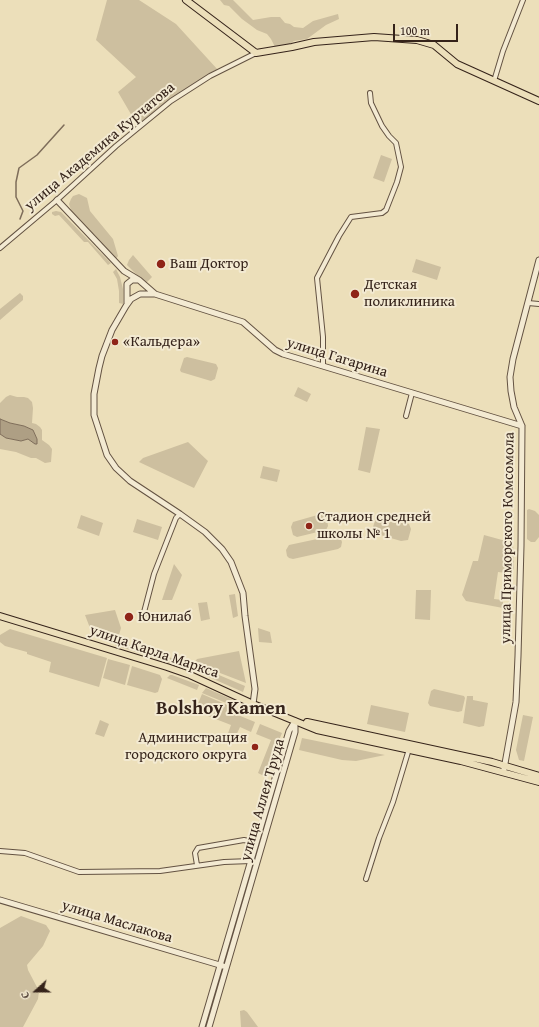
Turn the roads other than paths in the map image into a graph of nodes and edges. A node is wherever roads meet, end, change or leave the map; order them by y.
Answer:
1 (186, 0) edge
2 (523, 0) edge
3 (256, 53) junction
4 (494, 81) junction
5 (370, 93) dead end
6 (539, 101) edge
7 (57, 200) junction
8 (0, 248) edge
9 (539, 260) edge
10 (124, 271) junction
11 (140, 281) junction
12 (127, 288) junction
13 (155, 294) junction
14 (139, 295) junction
15 (528, 303) junction
16 (539, 304) edge
17 (126, 306) junction
18 (323, 366) junction
19 (412, 393) junction
20 (406, 416) dead end
21 (522, 426) junction
22 (180, 514) junction
23 (0, 616) edge
24 (143, 616) dead end
25 (253, 704) junction
26 (296, 721) junction
27 (409, 749) junction
28 (504, 769) junction
29 (539, 776) edge
30 (539, 782) edge
31 (256, 843) junction
32 (0, 851) edge
33 (251, 861) junction
34 (224, 862) junction
35 (197, 865) junction
36 (222, 867) dead end
37 (366, 879) dead end
38 (0, 900) edge
39 (221, 965) junction
40 (227, 967) junction
41 (202, 1027) edge
42 (209, 1027) edge

1 - 3 main road
2 - 4 street
3 - 4 main road, улица Академика Курчатова
3 - 7 street, улица Академика Курчатова
4 - 6 main road, улица Академика Курчатова
5 - 18 street
7 - 8 street, улица Академика Курчатова
7 - 10 street
9 - 15 street, улица Приморского Комсомола
10 - 11 street
10 - 12 street
11 - 12 street
11 - 13 street
11 - 14 street
12 - 14 street
12 - 17 street
13 - 14 street
13 - 18 street, улица Гагарина
14 - 17 street
15 - 16 street
15 - 21 street, улица Приморского Комсомола
17 - 22 street
18 - 19 street, улица Гагарина
19 - 20 street
19 - 21 street, улица Гагарина
21 - 28 street, улица Приморского Комсомола
22 - 24 street
22 - 25 street
23 - 25 main road, улица Карла Маркса
25 - 26 main road, улица Карла Маркса
26 - 27 main road, улица Карла Маркса
26 - 28 main road, улица Карла Маркса
26 - 31 street, улица Аллея Труда
26 - 40 street, улица Аллея Труда
27 - 28 main road, улица Карла Маркса
27 - 37 street
28 - 29 main road, улица Карла Маркса
28 - 30 main road, улица Карла Маркса
31 - 33 street, улица Аллея Труда
31 - 35 street
32 - 35 street, улица Аллея Труда
33 - 34 street, улица Аллея Труда
33 - 39 street, улица Аллея Труда
34 - 35 street, улица Аллея Труда
34 - 36 street
38 - 39 street, улица Маслакова
39 - 40 street, улица Маслакова
39 - 41 street, улица Аллея Труда
40 - 42 street, улица Аллея Труда

